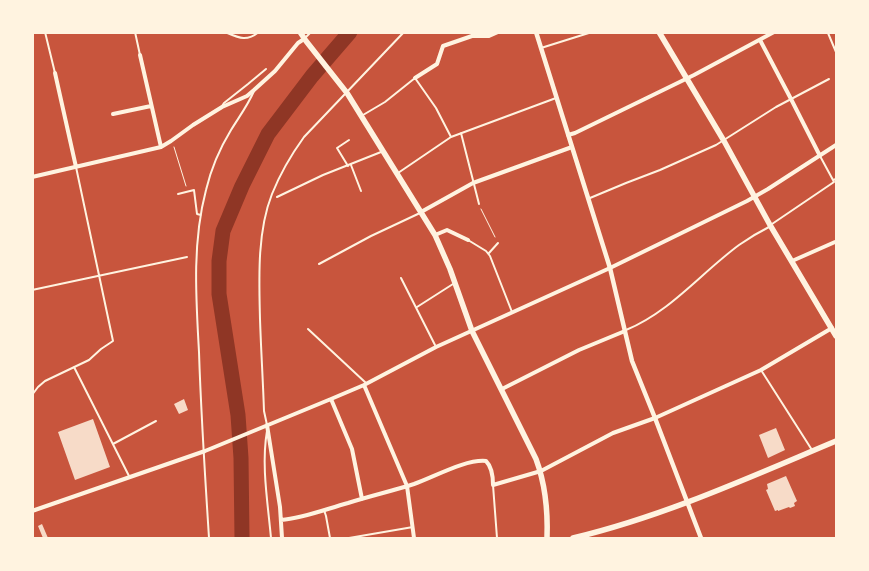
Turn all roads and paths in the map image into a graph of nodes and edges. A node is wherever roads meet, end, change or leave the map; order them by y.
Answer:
1 (45, 32) edge
2 (135, 32) edge
3 (225, 32) edge
4 (259, 32) edge
5 (300, 32) edge
6 (311, 32) edge
7 (404, 32) edge
8 (498, 32) edge
9 (536, 32) edge
10 (592, 32) edge
11 (659, 32) edge
12 (774, 32) edge
13 (828, 32) edge
14 (305, 40) junction
15 (760, 40) junction
16 (541, 48) junction
17 (836, 52) edge
18 (140, 55) joint
19 (266, 69) dead end
20 (55, 73) joint
21 (415, 78) junction
22 (686, 79) junction
23 (829, 79) dead end
24 (254, 90) junction
25 (346, 91) junction
26 (556, 98) junction
27 (791, 99) junction
28 (152, 106) junction
29 (222, 107) junction
30 (113, 114) dead end
31 (361, 116) junction
32 (461, 133) junction
33 (568, 135) junction
34 (451, 137) junction
35 (349, 140) dead end
36 (724, 141) junction
37 (171, 142) junction
38 (836, 145) edge
39 (161, 147) junction
40 (572, 147) junction
41 (384, 151) junction
42 (820, 156) junction
43 (350, 165) junction
44 (76, 167) junction
45 (398, 173) junction
46 (32, 177) edge
47 (835, 179) edge
48 (474, 183) junction
49 (188, 191) junction
50 (361, 191) dead end
51 (178, 194) dead end
52 (277, 197) dead end
53 (755, 197) junction
54 (589, 199) junction
55 (480, 204) joint
56 (421, 212) junction
57 (201, 215) junction
58 (771, 225) junction
59 (435, 235) junction
60 (468, 240) joint
61 (836, 242) edge
62 (498, 244) joint
63 (489, 253) junction
64 (187, 256) dead end
65 (792, 261) junction
66 (319, 264) dead end
67 (610, 268) junction
68 (99, 275) junction
69 (402, 278) dead end
70 (456, 283) junction
71 (32, 290) edge
72 (416, 307) junction
73 (512, 312) junction
74 (308, 328) dead end
75 (832, 328) junction
76 (472, 331) junction
77 (624, 331) junction
78 (836, 336) edge
79 (436, 348) junction
80 (74, 367) junction
81 (761, 370) junction
82 (365, 384) junction
83 (502, 389) junction
84 (32, 395) edge
85 (331, 399) junction
86 (655, 418) junction
87 (156, 421) dead end
88 (265, 427) junction
89 (836, 441) edge
90 (113, 444) junction
91 (204, 451) junction
92 (812, 451) junction
93 (541, 471) junction
94 (130, 478) junction
95 (406, 486) junction
96 (493, 486) junction
97 (362, 499) junction
98 (687, 503) junction
99 (324, 510) junction
100 (32, 512) edge
101 (281, 520) junction
102 (412, 527) junction
103 (209, 538) edge
104 (271, 538) edge
105 (282, 538) edge
106 (330, 538) edge
107 (349, 538) edge
108 (414, 538) edge
109 (497, 538) edge
110 (547, 538) edge
111 (574, 538) edge
112 (701, 538) edge

1 - 20 lane
2 - 18 lane
3 - 4 lane
5 - 14 main road
6 - 14 lane
7 - 25 lane
8 - 21 street
9 - 16 street
10 - 16 lane
11 - 22 main road
12 - 15 street
13 - 17 lane
14 - 24 street
14 - 25 main road
15 - 22 street
15 - 27 street
16 - 26 street
18 - 28 street
19 - 29 lane
20 - 44 street
21 - 31 lane
21 - 34 lane
22 - 33 street
22 - 36 main road
23 - 27 lane
24 - 29 street
24 - 57 lane
25 - 31 main road
25 - 88 lane
26 - 32 lane
26 - 33 street
27 - 36 lane
27 - 42 street
28 - 30 street
28 - 39 street
29 - 37 street
31 - 41 main road
32 - 34 lane
32 - 48 lane
33 - 40 street
34 - 45 lane
35 - 43 lane
36 - 53 main road
36 - 54 lane
37 - 39 street
37 - 49 path
38 - 42 street
39 - 44 street
40 - 48 street
40 - 54 street
41 - 43 lane
41 - 45 main road
42 - 47 lane
42 - 53 street
43 - 50 lane
43 - 52 lane
44 - 46 street
44 - 68 lane
45 - 56 main road
47 - 58 lane
48 - 55 lane
48 - 56 street
49 - 51 lane
49 - 57 lane
53 - 58 main road
53 - 67 street
54 - 67 street
55 - 62 path
56 - 59 main road
56 - 66 lane
57 - 91 lane
58 - 65 main road
58 - 77 lane
59 - 60 street
59 - 70 main road
60 - 63 lane
61 - 65 street
62 - 63 lane
63 - 73 lane
64 - 68 lane
65 - 75 main road
67 - 73 street
67 - 77 street
68 - 71 lane
68 - 80 lane
69 - 72 lane
70 - 72 lane
70 - 76 main road
72 - 79 lane
73 - 76 street
74 - 82 lane
75 - 78 main road
75 - 81 street
76 - 79 street
76 - 83 main road
77 - 83 street
77 - 86 street
79 - 82 street
80 - 84 lane
80 - 90 lane
81 - 86 street
81 - 92 lane
82 - 85 street
82 - 95 street
83 - 93 main road
85 - 88 street
85 - 97 street
86 - 93 street
86 - 98 street
87 - 90 lane
88 - 91 street
88 - 101 street
88 - 104 lane
89 - 92 main road
90 - 94 lane
91 - 94 street
91 - 103 lane
92 - 98 main road
93 - 96 street
93 - 110 main road
94 - 100 street
95 - 96 street
95 - 97 street
95 - 102 street
96 - 109 lane
97 - 99 street
98 - 111 main road
98 - 112 street
99 - 101 street
99 - 106 lane
101 - 105 street
102 - 107 lane
102 - 108 street

